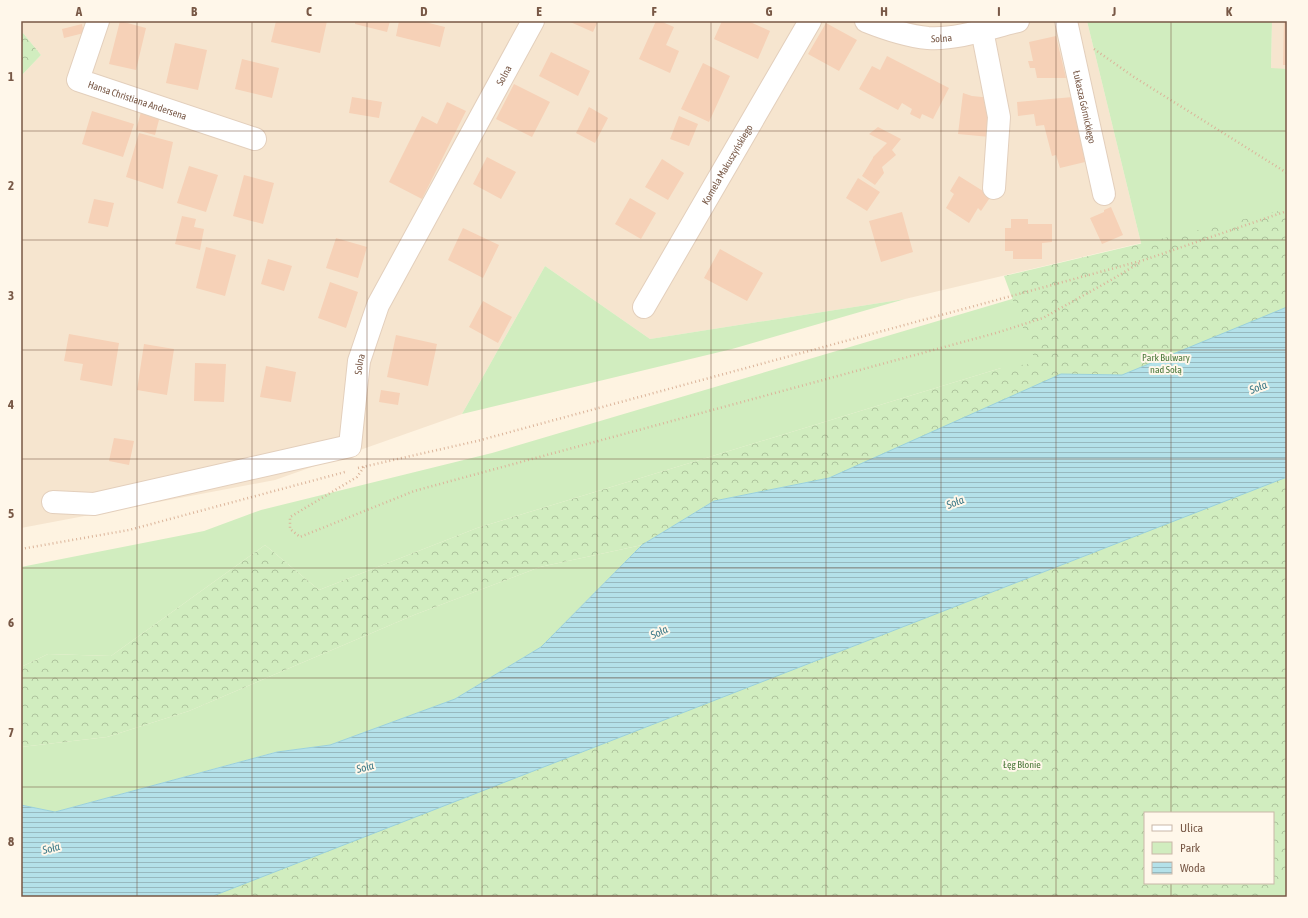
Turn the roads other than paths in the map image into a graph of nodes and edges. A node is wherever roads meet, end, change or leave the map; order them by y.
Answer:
1 (98, 21) edge
2 (533, 21) edge
3 (810, 21) edge
4 (866, 21) edge
5 (1018, 21) edge
6 (1066, 25) edge
7 (982, 30) junction
8 (255, 139) dead end
9 (994, 188) dead end
10 (1104, 194) dead end
11 (644, 307) dead end
12 (53, 502) dead end

1 - 8 street, Hansa Christiana Andersena
2 - 12 street, Solna
3 - 11 street, Kornela Makuszyńskiego
4 - 7 street, Solna
5 - 7 street, Solna
6 - 10 street, Łukasza Górnickiego
7 - 9 street

